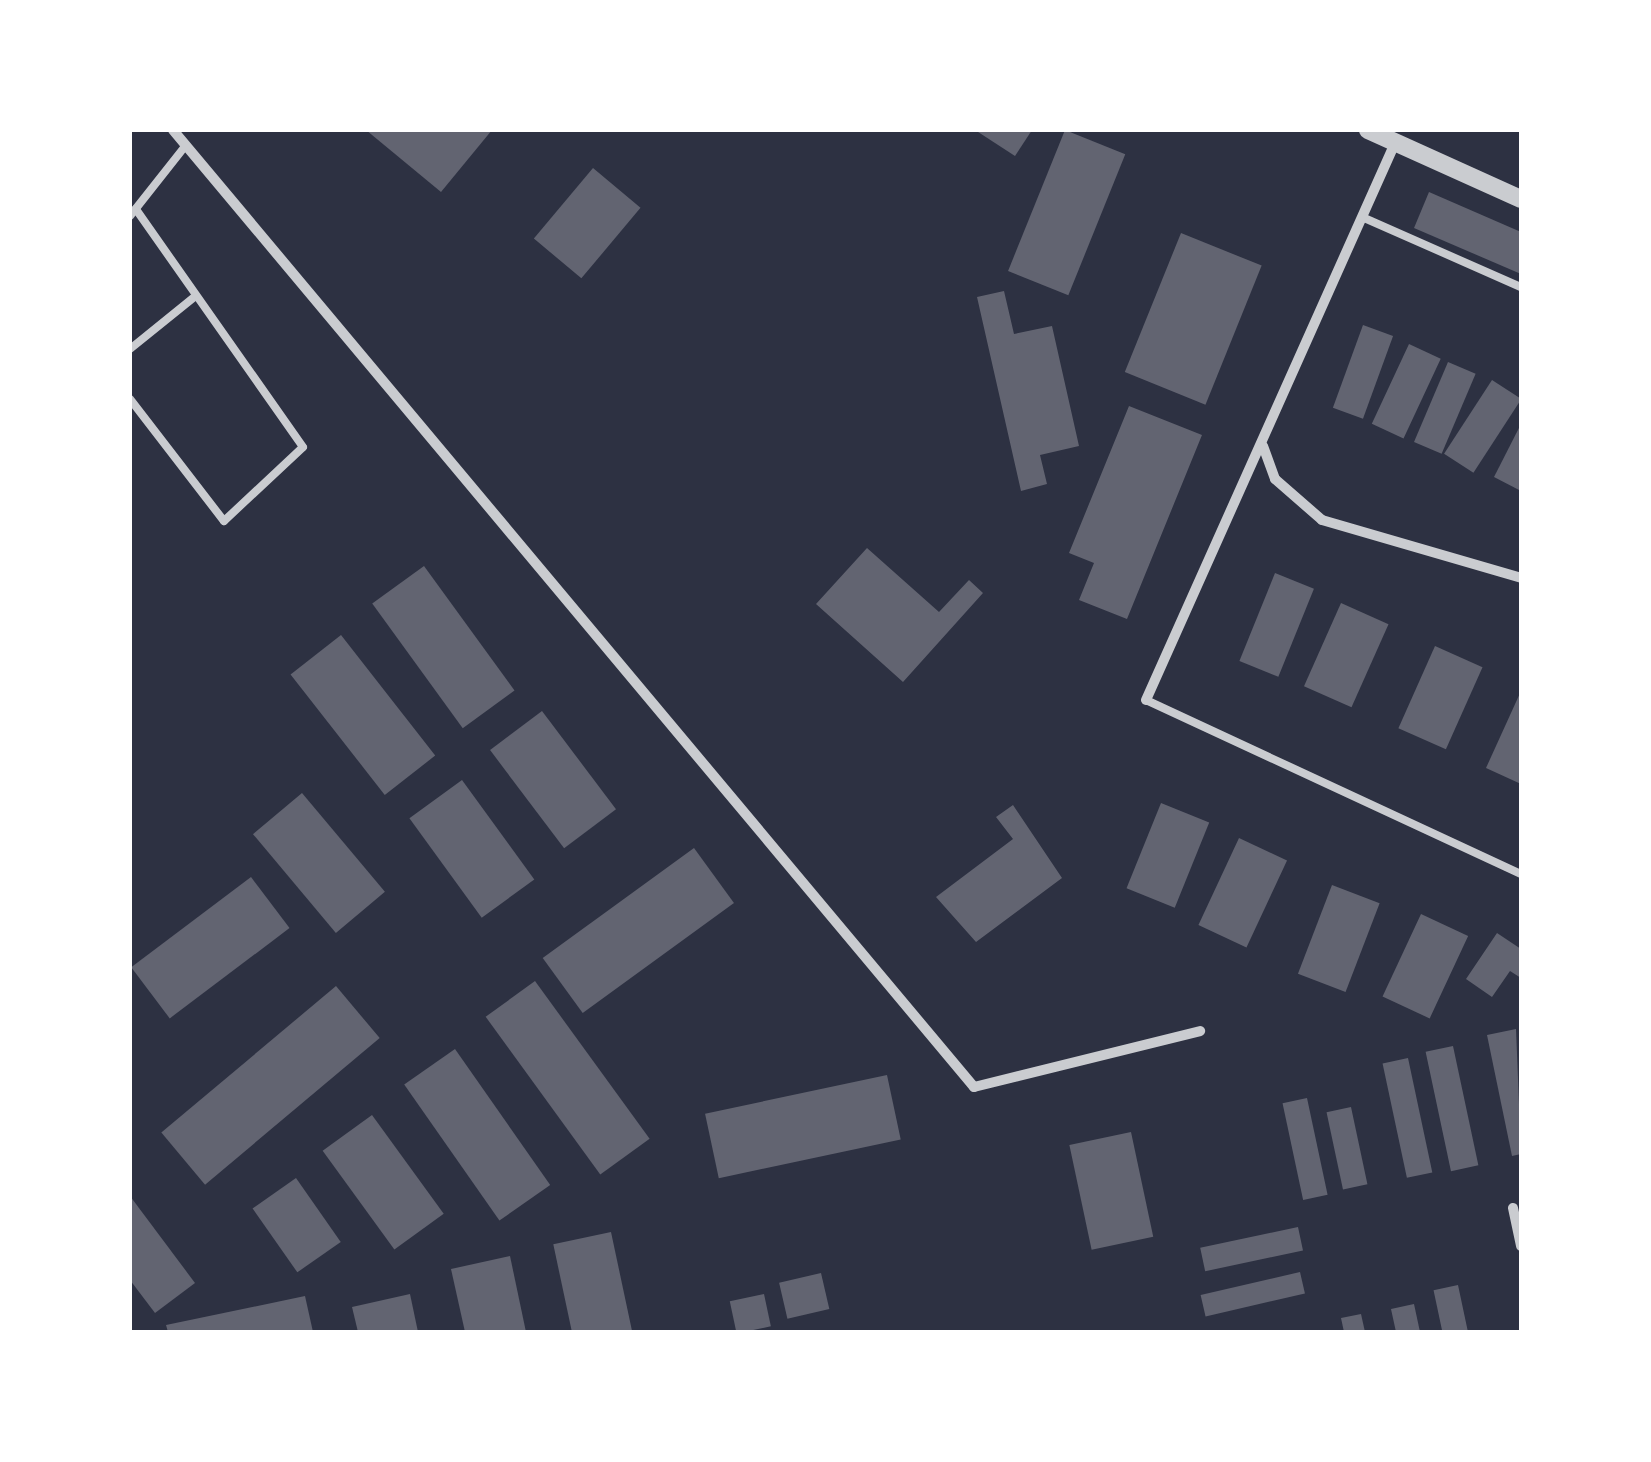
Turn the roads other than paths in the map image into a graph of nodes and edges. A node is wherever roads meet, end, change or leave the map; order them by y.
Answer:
1 (173, 130) edge
2 (1368, 130) edge
3 (1395, 142) junction
4 (186, 145) junction
5 (1521, 199) edge
6 (133, 213) edge
7 (1362, 217) junction
8 (1521, 287) edge
9 (193, 298) junction
10 (130, 349) edge
11 (130, 399) edge
12 (1262, 446) junction
13 (1521, 578) edge
14 (1146, 700) joint
15 (1521, 874) edge
16 (1200, 1030) dead end
17 (1513, 1208) dead end
18 (1521, 1246) edge

1 - 4 street
2 - 3 street
3 - 5 street
3 - 7 street
4 - 6 lane
4 - 16 street
6 - 9 lane
7 - 8 lane
7 - 12 street
9 - 10 lane
9 - 11 lane
12 - 13 street
12 - 14 street
14 - 15 lane
17 - 18 street

